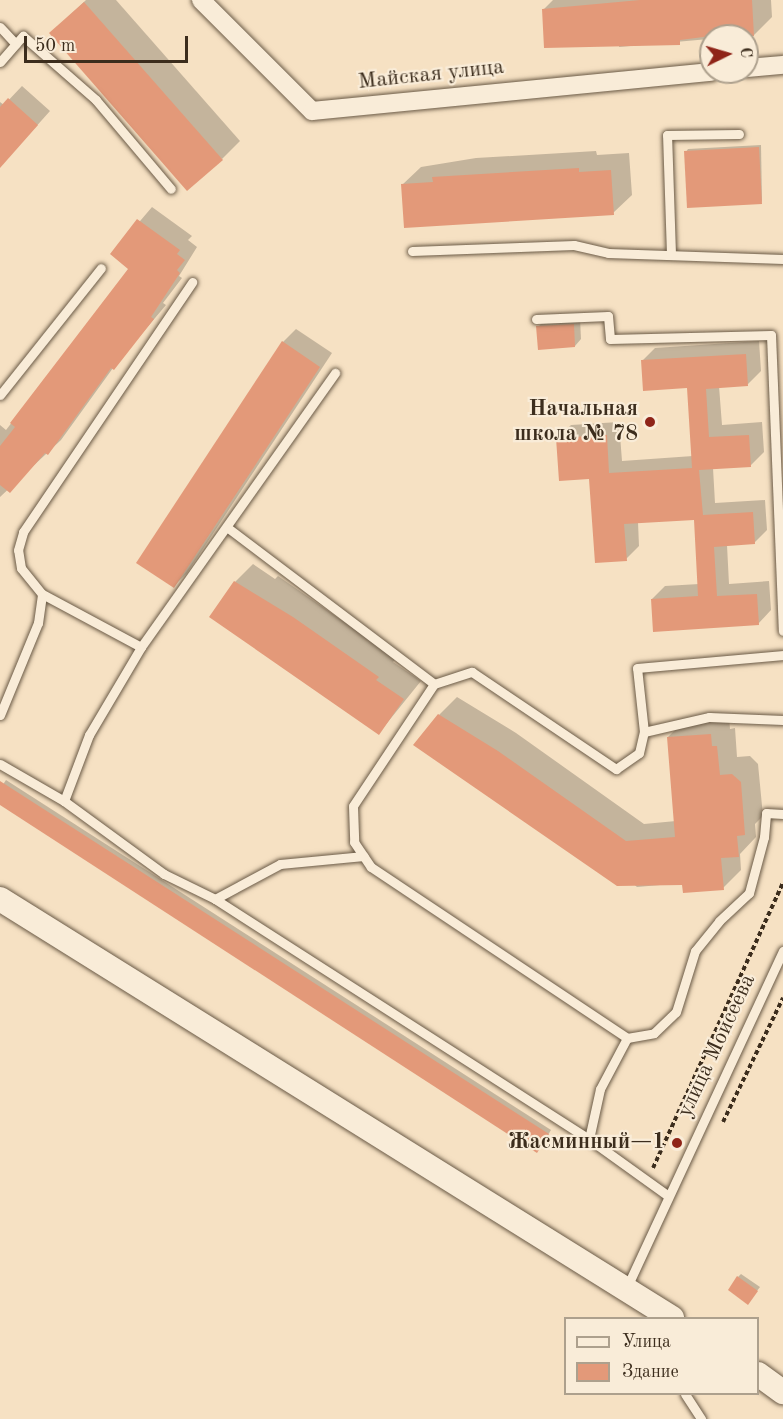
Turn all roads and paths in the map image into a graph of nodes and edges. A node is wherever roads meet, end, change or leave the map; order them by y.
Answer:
1 (201, 0) edge
2 (0, 27) edge
3 (16, 44) junction
4 (0, 62) edge
5 (783, 64) edge
6 (759, 67) edge
7 (699, 73) edge
8 (739, 134) dead end
9 (171, 189) dead end
10 (412, 251) dead end
11 (671, 254) junction
12 (783, 259) edge
13 (101, 268) dead end
14 (192, 282) dead end
15 (536, 319) dead end
16 (335, 373) dead end
17 (0, 395) edge
18 (228, 528) junction
19 (42, 594) junction
20 (783, 632) edge
21 (141, 647) junction
22 (783, 655) edge
23 (434, 684) junction
24 (0, 716) edge
25 (783, 720) edge
26 (644, 732) junction
27 (0, 764) edge
28 (64, 801) junction
29 (783, 814) edge
30 (364, 856) junction
31 (783, 883) edge
32 (0, 899) edge
33 (215, 899) junction
34 (783, 951) edge
35 (783, 998) edge
36 (627, 1038) junction
37 (718, 1132) dead end
38 (589, 1139) junction
39 (653, 1168) dead end
40 (667, 1195) junction
41 (626, 1289) junction
42 (663, 1316) edge
43 (759, 1375) edge
44 (783, 1392) edge
45 (686, 1395) edge
46 (701, 1419) edge

1 - 7 street, Майская улица
2 - 3 lane
3 - 4 lane
3 - 9 lane
5 - 6 street
8 - 11 lane
10 - 11 lane
11 - 12 lane
13 - 17 lane
14 - 19 lane
15 - 20 lane
16 - 18 lane
18 - 21 lane
18 - 23 lane
19 - 21 lane
19 - 24 lane
21 - 28 lane
22 - 26 lane
23 - 26 lane
23 - 30 lane
25 - 26 lane
27 - 28 lane
28 - 33 lane
29 - 36 lane
30 - 33 lane
30 - 36 lane
31 - 39 path
32 - 41 main road
33 - 38 lane
34 - 40 lane, улица Моисеева
35 - 37 path
36 - 38 lane
38 - 40 lane
40 - 41 lane, улица Моисеева
41 - 42 main road
43 - 44 main road
45 - 46 lane

